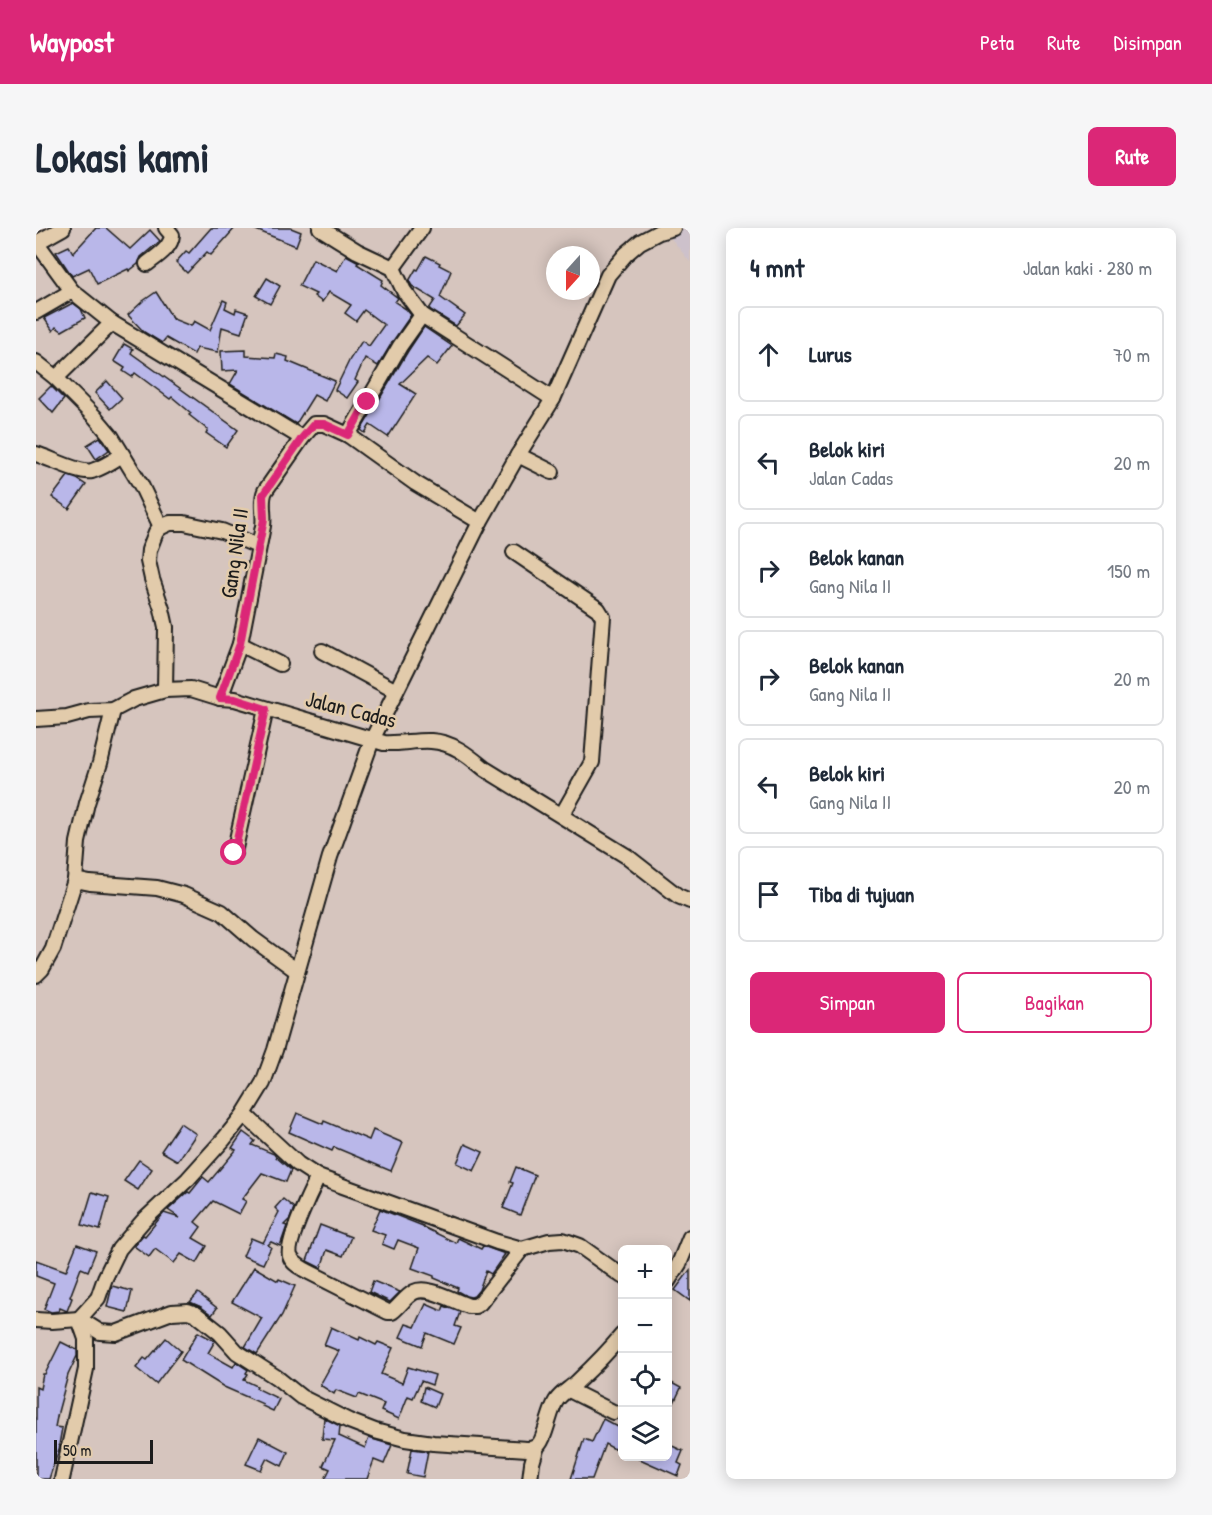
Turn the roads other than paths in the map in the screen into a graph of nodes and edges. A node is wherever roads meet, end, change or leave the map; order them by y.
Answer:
1 (63, 228) edge
2 (166, 228) edge
3 (320, 228) edge
4 (422, 228) edge
5 (673, 228) edge
6 (36, 243) edge
7 (147, 264) dead end
8 (393, 268) junction
9 (72, 291) junction
10 (36, 312) edge
11 (422, 315) junction
12 (112, 323) junction
13 (36, 362) edge
14 (56, 378) junction
15 (554, 399) junction
16 (348, 435) junction
17 (302, 438) junction
18 (36, 454) edge
19 (122, 455) junction
20 (518, 455) junction
21 (552, 472) dead end
22 (480, 522) junction
23 (161, 527) junction
24 (258, 546) junction
25 (514, 552) dead end
26 (240, 644) junction
27 (322, 651) dead end
28 (280, 664) dead end
29 (165, 690) junction
30 (396, 691) junction
31 (220, 698) junction
32 (266, 709) junction
33 (113, 710) junction
34 (36, 719) edge
35 (372, 740) junction
36 (562, 815) junction
37 (234, 853) dead end
38 (75, 880) junction
39 (690, 901) edge
40 (297, 971) junction
41 (36, 975) edge
42 (244, 1114) junction
43 (318, 1177) junction
44 (690, 1237) edge
45 (522, 1250) junction
46 (618, 1273) edge
47 (672, 1275) edge
48 (79, 1319) junction
49 (36, 1320) edge
50 (618, 1340) edge
51 (569, 1390) junction
52 (613, 1412) dead end
53 (537, 1446) junction
54 (62, 1479) edge
55 (530, 1479) edge

1 - 6 street
2 - 7 street
3 - 8 street
4 - 8 street
5 - 15 street
6 - 9 street
8 - 11 street
9 - 10 street
9 - 12 street
11 - 15 street
11 - 16 street
12 - 14 street
12 - 17 street
13 - 14 street
14 - 19 street
15 - 20 street
16 - 17 street, Gang Nila II
16 - 22 street
17 - 24 street, Gang Nila II
18 - 19 street
19 - 23 street
20 - 21 street
20 - 22 street
22 - 30 street
23 - 24 street
23 - 29 street
24 - 26 street, Gang Nila II
25 - 36 street
26 - 28 street
26 - 31 street, Gang Nila II
27 - 30 street
29 - 31 street, Jalan Cadas
29 - 33 street, Jalan Cadas
30 - 35 street
31 - 32 street, Jalan Cadas
32 - 35 street, Jalan Cadas
32 - 37 street
33 - 34 street, Jalan Cadas
33 - 38 street
35 - 36 street, Jalan Cadas
35 - 40 street
36 - 39 street, Jalan Cadas
38 - 40 street
38 - 41 street
40 - 42 street
42 - 43 street
42 - 48 street
43 - 45 street
43 - 45 street
44 - 47 street
45 - 46 street
48 - 49 street
48 - 53 street
48 - 54 street
50 - 51 street
51 - 52 street
51 - 53 street
53 - 55 street

